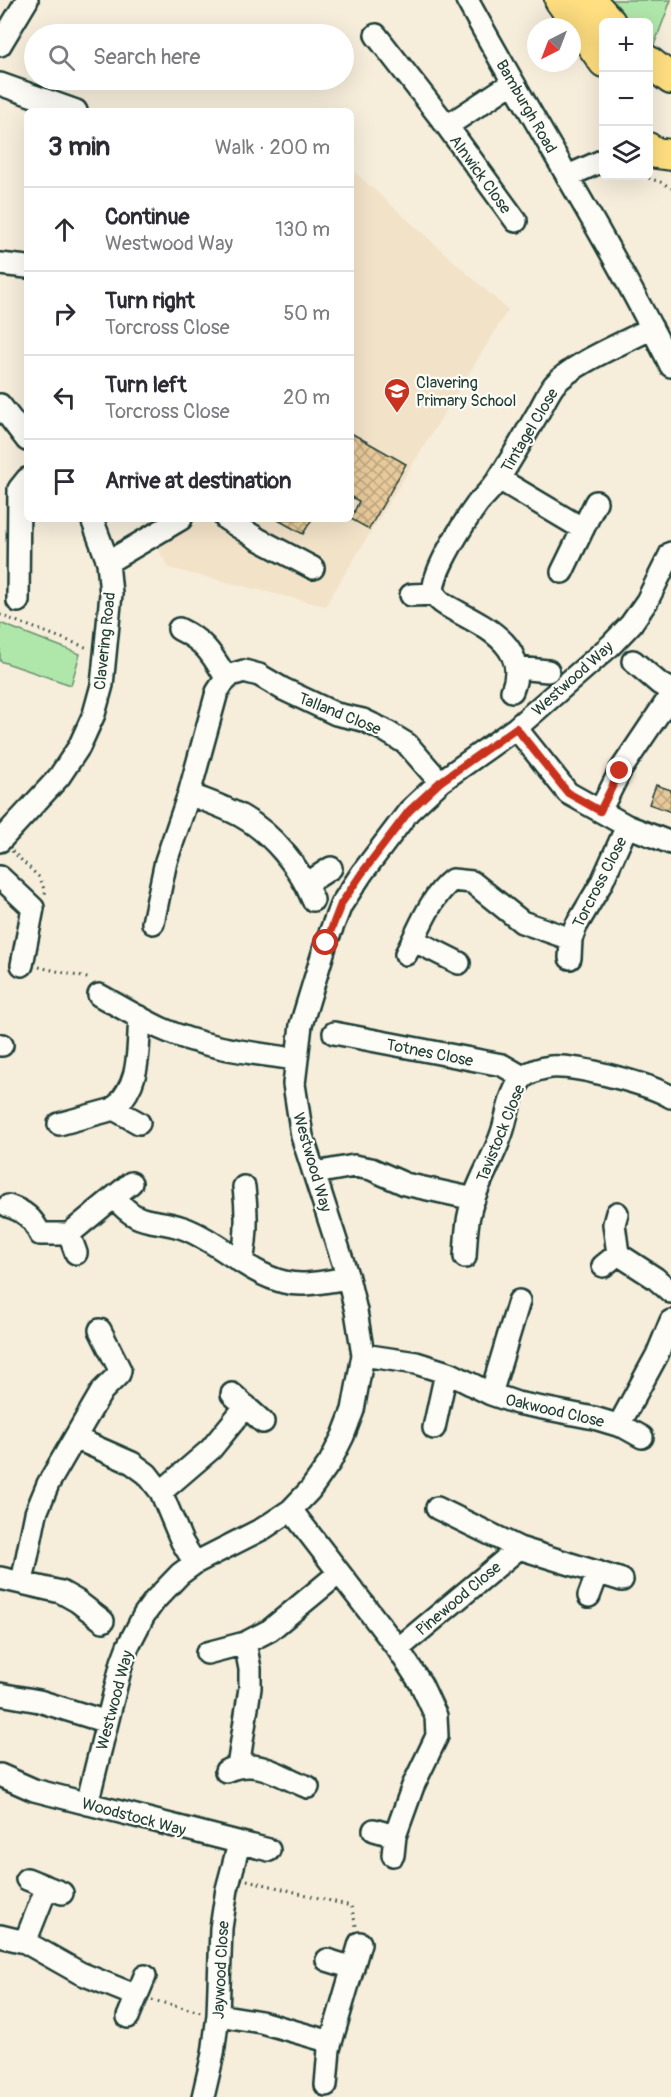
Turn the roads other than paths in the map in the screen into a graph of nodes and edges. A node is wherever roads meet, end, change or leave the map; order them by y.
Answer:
1 (27, 0) edge
2 (467, 0) edge
3 (560, 0) edge
4 (590, 0) edge
5 (606, 18) edge
6 (376, 35) dead end
7 (0, 45) edge
8 (599, 56) edge
9 (653, 65) edge
10 (671, 79) edge
11 (512, 83) junction
12 (0, 84) edge
13 (671, 84) edge
14 (653, 89) edge
15 (68, 108) edge
16 (447, 126) junction
17 (599, 162) edge
18 (568, 176) junction
19 (516, 221) dead end
20 (0, 264) edge
21 (24, 267) edge
22 (652, 328) junction
23 (671, 366) edge
24 (0, 405) edge
25 (24, 436) edge
26 (500, 479) junction
27 (24, 482) edge
28 (596, 502) dead end
29 (93, 522) edge
30 (176, 522) edge
31 (231, 522) edge
32 (583, 529) junction
33 (671, 553) edge
34 (108, 562) junction
35 (313, 567) dead end
36 (562, 572) dead end
37 (435, 594) junction
38 (411, 595) dead end
39 (18, 602) dead end
40 (179, 629) dead end
41 (633, 661) dead end
42 (517, 668) junction
43 (548, 671) dead end
44 (227, 679) junction
45 (671, 689) edge
46 (512, 691) dead end
47 (671, 695) edge
48 (516, 728) junction
49 (440, 782) junction
50 (189, 794) junction
51 (600, 811) junction
52 (627, 826) junction
53 (0, 842) edge
54 (671, 843) edge
55 (331, 868) dead end
56 (0, 877) edge
57 (153, 923) dead end
58 (459, 963) dead end
59 (22, 965) dead end
60 (99, 994) dead end
61 (140, 1017) junction
62 (334, 1033) dead end
63 (296, 1059) junction
64 (523, 1077) junction
65 (671, 1097) edge
66 (114, 1109) junction
67 (139, 1123) dead end
68 (59, 1124) dead end
69 (315, 1173) junction
70 (131, 1183) dead end
71 (244, 1187) dead end
72 (114, 1197) junction
73 (474, 1199) junction
74 (8, 1206) dead end
75 (617, 1213) dead end
76 (465, 1257) dead end
77 (242, 1261) junction
78 (348, 1278) junction
79 (671, 1292) edge
80 (519, 1301) dead end
81 (671, 1321) edge
82 (100, 1330) dead end
83 (363, 1356) junction
84 (446, 1373) junction
85 (491, 1394) junction
86 (263, 1422) dead end
87 (619, 1425) junction
88 (434, 1428) dead end
89 (642, 1437) dead end
90 (75, 1438) junction
91 (160, 1492) junction
92 (437, 1508) dead end
93 (291, 1510) junction
94 (519, 1548) junction
95 (195, 1563) junction
96 (598, 1572) junction
97 (339, 1573) junction
98 (0, 1578) edge
99 (622, 1580) dead end
100 (22, 1582) junction
101 (590, 1596) dead end
102 (103, 1621) dead end
103 (245, 1643) junction
104 (398, 1649) junction
105 (207, 1653) dead end
106 (0, 1695) edge
107 (107, 1722) junction
108 (0, 1775) edge
109 (308, 1787) dead end
110 (87, 1804) junction
111 (374, 1830) dead end
112 (239, 1844) junction
113 (269, 1850) dead end
114 (27, 1879) dead end
115 (0, 1935) edge
116 (25, 1942) junction
117 (360, 1943) road end
118 (327, 1960) dead end
119 (353, 1968) junction
120 (145, 1976) dead end
121 (137, 1996) junction
122 (218, 2015) junction
123 (128, 2017) dead end
124 (331, 2042) junction
125 (326, 2085) dead end
126 (203, 2097) edge

1 - 7 street
2 - 11 street, Bamburgh Road
3 - 8 highway
4 - 5 highway
6 - 16 street, Alnwick Close
9 - 10 highway
11 - 16 street, Alnwick Close
11 - 18 street, Bamburgh Road
12 - 15 street
13 - 14 highway
16 - 19 street, Alnwick Close
17 - 18 street
18 - 22 street
20 - 21 street
22 - 23 street
22 - 26 street, Tintagel Close
24 - 25 street
26 - 32 street, Tintagel Close
26 - 37 street, Tintagel Close
27 - 39 street
28 - 32 street
29 - 34 street, Clavering Road
30 - 34 street
31 - 35 street
32 - 36 street
33 - 48 street, Westwood Way
34 - 53 street, Clavering Road
37 - 38 street
37 - 42 street
40 - 44 street
41 - 45 street
42 - 43 street
42 - 46 street
44 - 49 street, Talland Close
44 - 50 street
47 - 51 street
48 - 49 street, Westwood Way
48 - 51 street, Torcross Close
49 - 63 street, Westwood Way
50 - 55 street
50 - 57 street
51 - 52 street, Torcross Close
52 - 54 street, Torcross Close
52 - 58 street, Torcross Close
56 - 59 street
60 - 61 street
61 - 63 street
61 - 66 street
62 - 64 street, Totnes Close
63 - 69 street, Westwood Way
64 - 65 street, Tavistock Close
64 - 73 street, Tavistock Close
66 - 67 street
66 - 68 street
69 - 73 street, Tavistock Close
69 - 78 street, Westwood Way
70 - 72 street
71 - 77 street
72 - 74 street
72 - 77 street
73 - 76 street, Tavistock Close
75 - 79 street
77 - 78 street
78 - 83 street, Westwood Way
80 - 85 street, Oakwood Close
81 - 87 street, Oakwood Close
82 - 90 street
83 - 84 street, Oakwood Close
83 - 93 street, Westwood Way
84 - 85 street, Oakwood Close
84 - 88 street
85 - 87 street, Oakwood Close
86 - 91 street
87 - 89 street, Oakwood Close
90 - 91 street
90 - 100 street
91 - 95 street
92 - 94 street, Pinewood Close
93 - 95 street, Westwood Way
93 - 97 street
94 - 96 street, Pinewood Close
94 - 104 street, Pinewood Close
95 - 107 street, Westwood Way
96 - 99 street, Pinewood Close
96 - 101 street
97 - 103 street
97 - 104 street
98 - 100 street
100 - 102 street
103 - 105 street
103 - 109 street
104 - 111 street
106 - 107 street
107 - 110 street, Westwood Way
108 - 110 street, Woodstock Way
110 - 112 street, Woodstock Way
112 - 113 street, Woodstock Way
112 - 122 street, Jaywood Close
114 - 116 street
115 - 116 street
116 - 121 street
117 - 119 street
118 - 119 street
119 - 124 street
120 - 121 street
121 - 123 street
122 - 124 street
122 - 126 street, Jaywood Close
124 - 125 street

